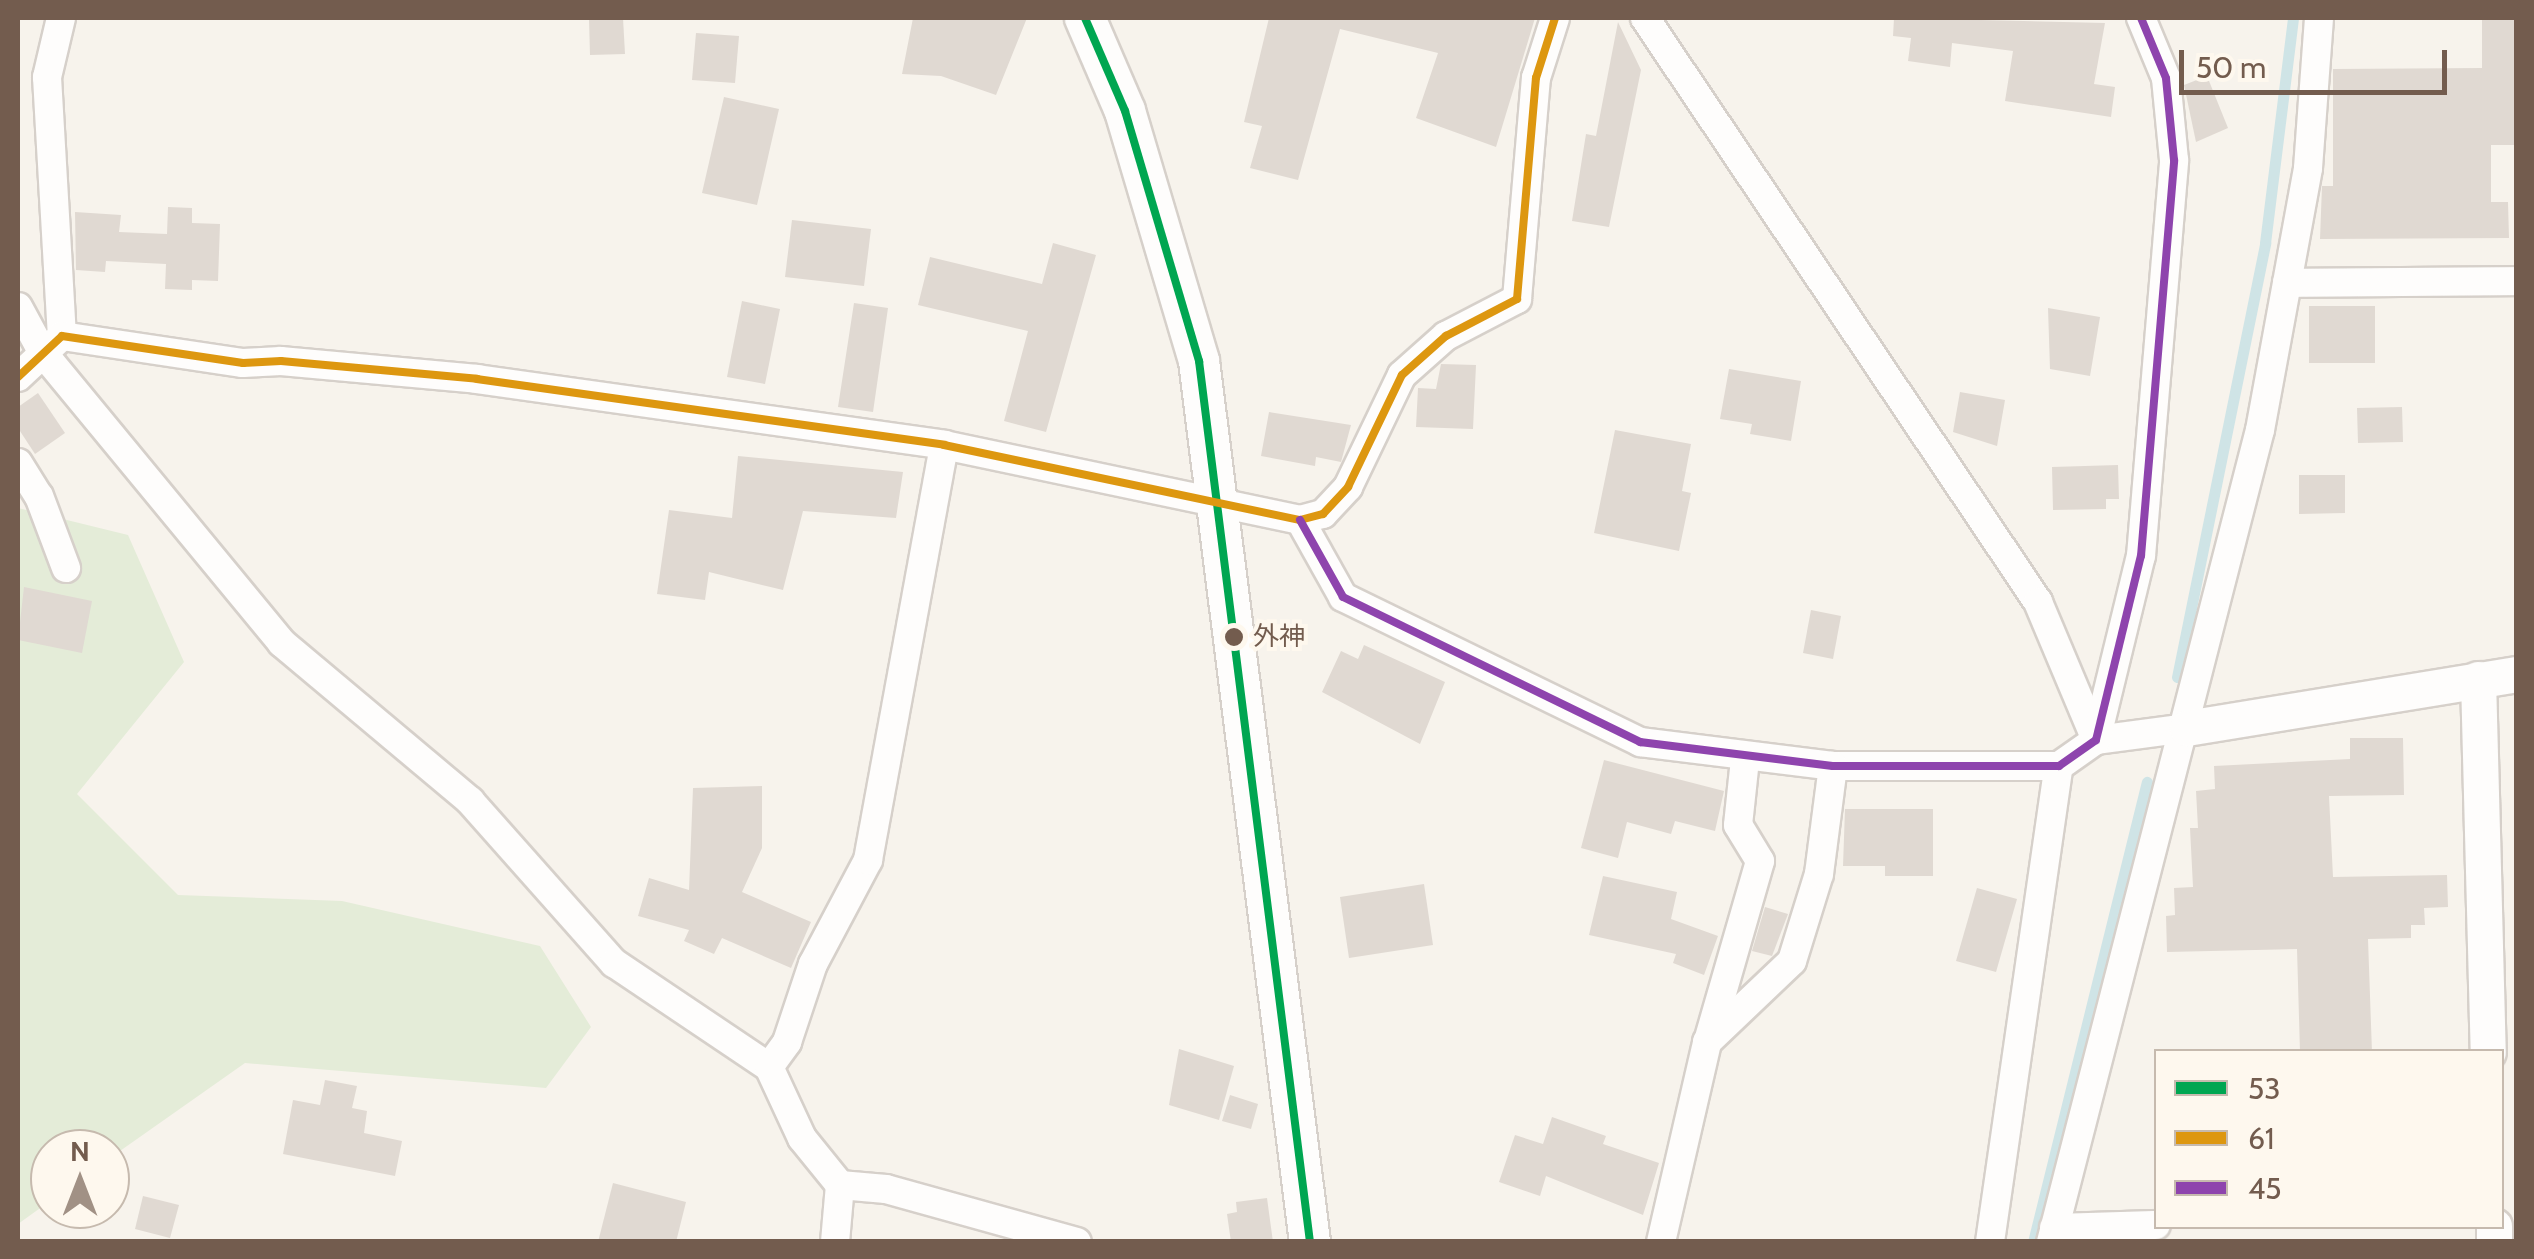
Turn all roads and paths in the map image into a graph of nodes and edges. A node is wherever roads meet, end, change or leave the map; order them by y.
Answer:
1 (61, 18) edge
2 (1085, 18) edge
3 (1554, 18) edge
4 (1645, 18) edge
5 (2141, 18) edge
6 (2320, 18) edge
7 (2516, 281) edge
8 (2287, 283) junction
9 (18, 307) edge
10 (53, 344) junction
11 (18, 378) edge
12 (944, 445) junction
13 (18, 463) edge
14 (1220, 500) junction
15 (1300, 520) junction
16 (66, 568) dead end
17 (2516, 674) edge
18 (2478, 680) junction
19 (2187, 728) junction
20 (2096, 740) junction
21 (1744, 758) junction
22 (1834, 766) junction
23 (2059, 766) junction
24 (1708, 1042) junction
25 (2488, 1049) edge
26 (768, 1067) junction
27 (840, 1184) junction
28 (2154, 1226) edge
29 (2052, 1235) edge
30 (835, 1242) edge
31 (1077, 1242) edge
32 (1310, 1242) edge
33 (1660, 1242) edge
34 (1990, 1242) edge

1 - 10 street
2 - 14 main road
3 - 15 street
4 - 20 street
5 - 20 street
6 - 8 street
7 - 8 street
8 - 19 street
9 - 10 street
10 - 11 street
10 - 12 street
10 - 26 street
12 - 14 street
12 - 26 street
13 - 16 street
14 - 15 street
14 - 32 main road
15 - 21 street
17 - 18 street
18 - 19 street
18 - 25 street
19 - 20 street
19 - 29 street
20 - 23 street
21 - 22 street
21 - 24 street
22 - 23 street
22 - 24 street
23 - 34 street
24 - 33 street
26 - 27 street
27 - 30 street
27 - 31 street
28 - 29 street

